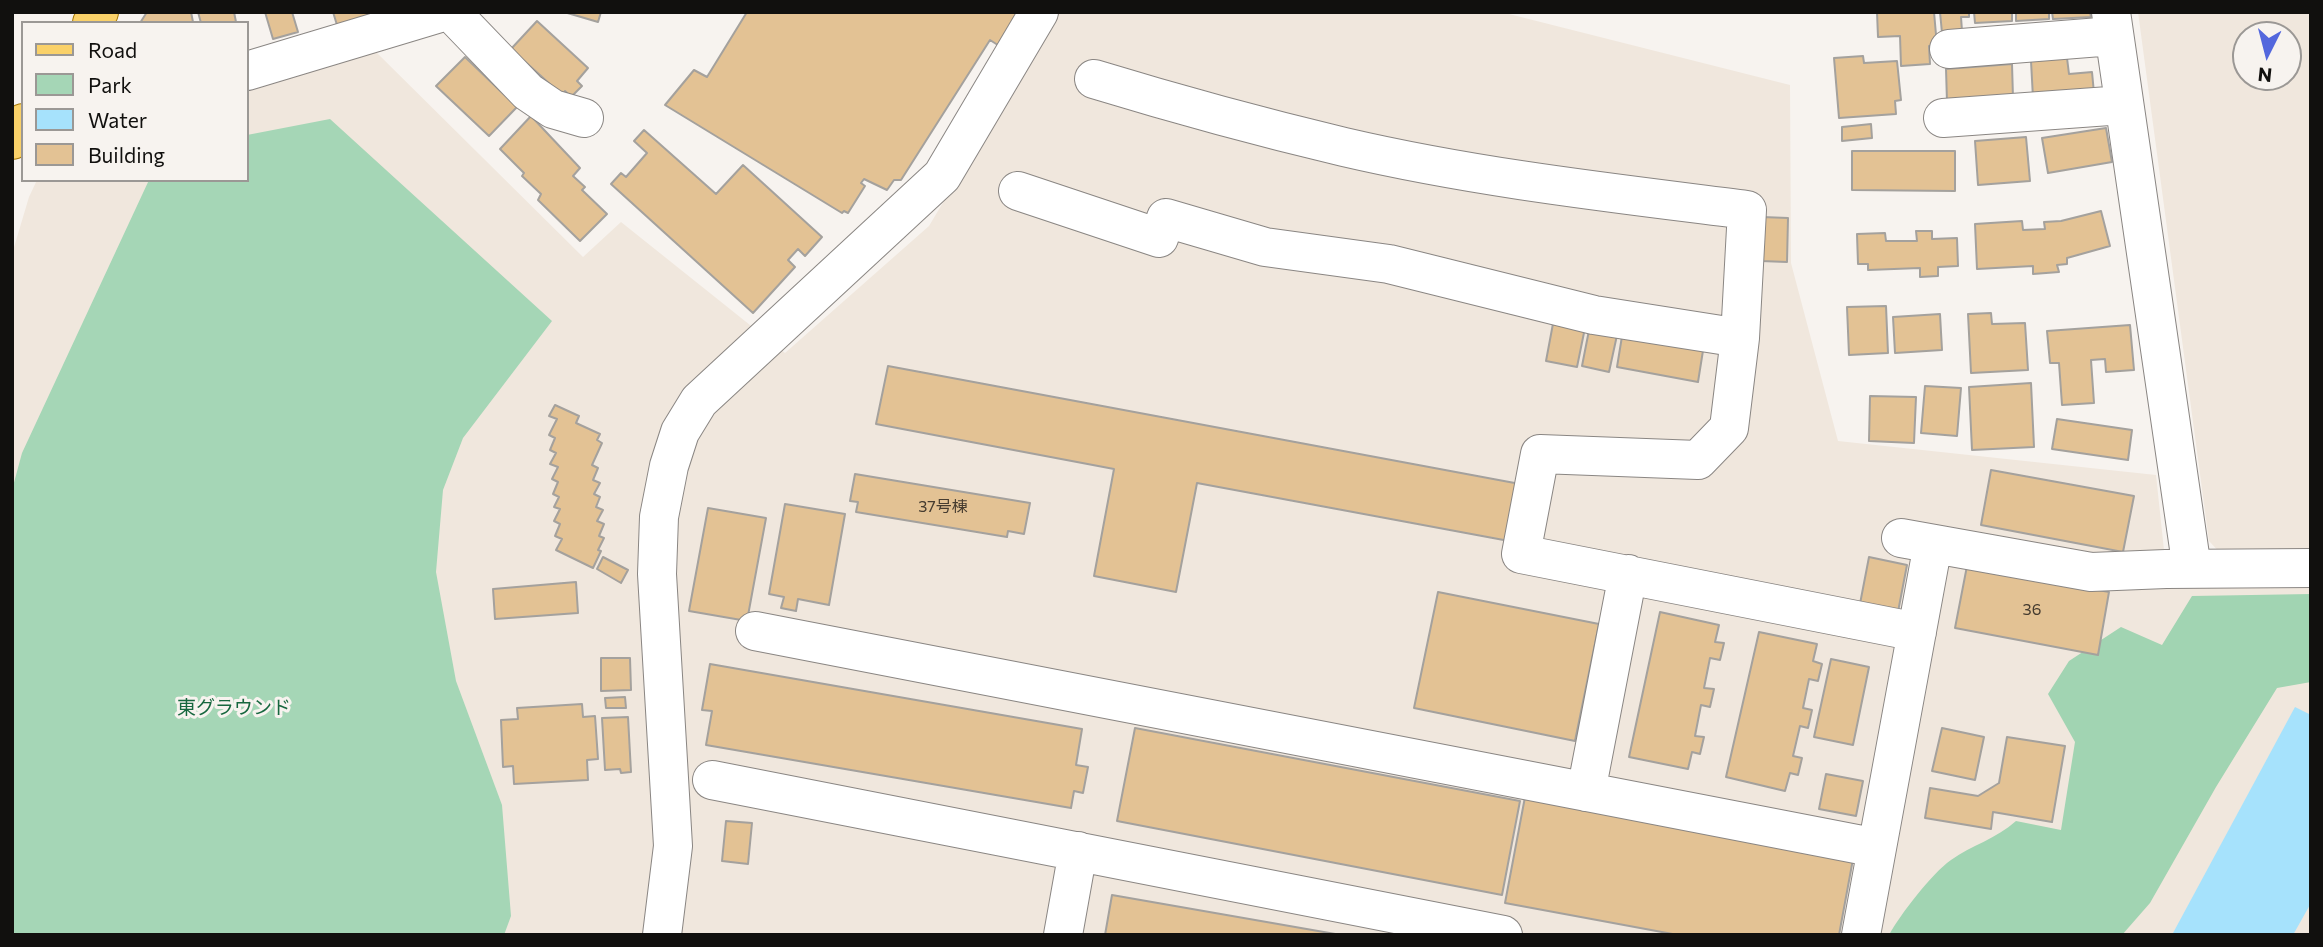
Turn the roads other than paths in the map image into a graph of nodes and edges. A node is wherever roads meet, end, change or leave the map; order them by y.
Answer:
1 (443, 12) edge
2 (451, 12) edge
3 (1039, 12) edge
4 (2112, 24) edge
5 (1949, 49) dead end
6 (248, 71) edge
7 (1094, 79) dead end
8 (2123, 104) junction
9 (584, 118) dead end
10 (1943, 118) dead end
11 (1018, 191) dead end
12 (1740, 338) junction
13 (2311, 568) edge
14 (2192, 569) junction
15 (1628, 574) junction
16 (755, 631) dead end
17 (1917, 632) junction
18 (712, 780) dead end
19 (1586, 792) junction
20 (1877, 848) junction
21 (1078, 851) junction
22 (1441, 929) edge
23 (662, 935) edge
24 (1063, 935) edge
25 (1503, 935) edge
26 (1861, 935) edge

1 - 6 street
2 - 9 street
3 - 23 street
4 - 5 street
4 - 8 street
7 - 12 street
8 - 10 street
8 - 14 street
11 - 12 street
12 - 15 street
13 - 14 street
14 - 17 street
15 - 17 street
15 - 19 street
16 - 19 street
17 - 20 street
18 - 21 street
19 - 20 street
20 - 26 street
21 - 22 street
21 - 24 street
22 - 25 street

